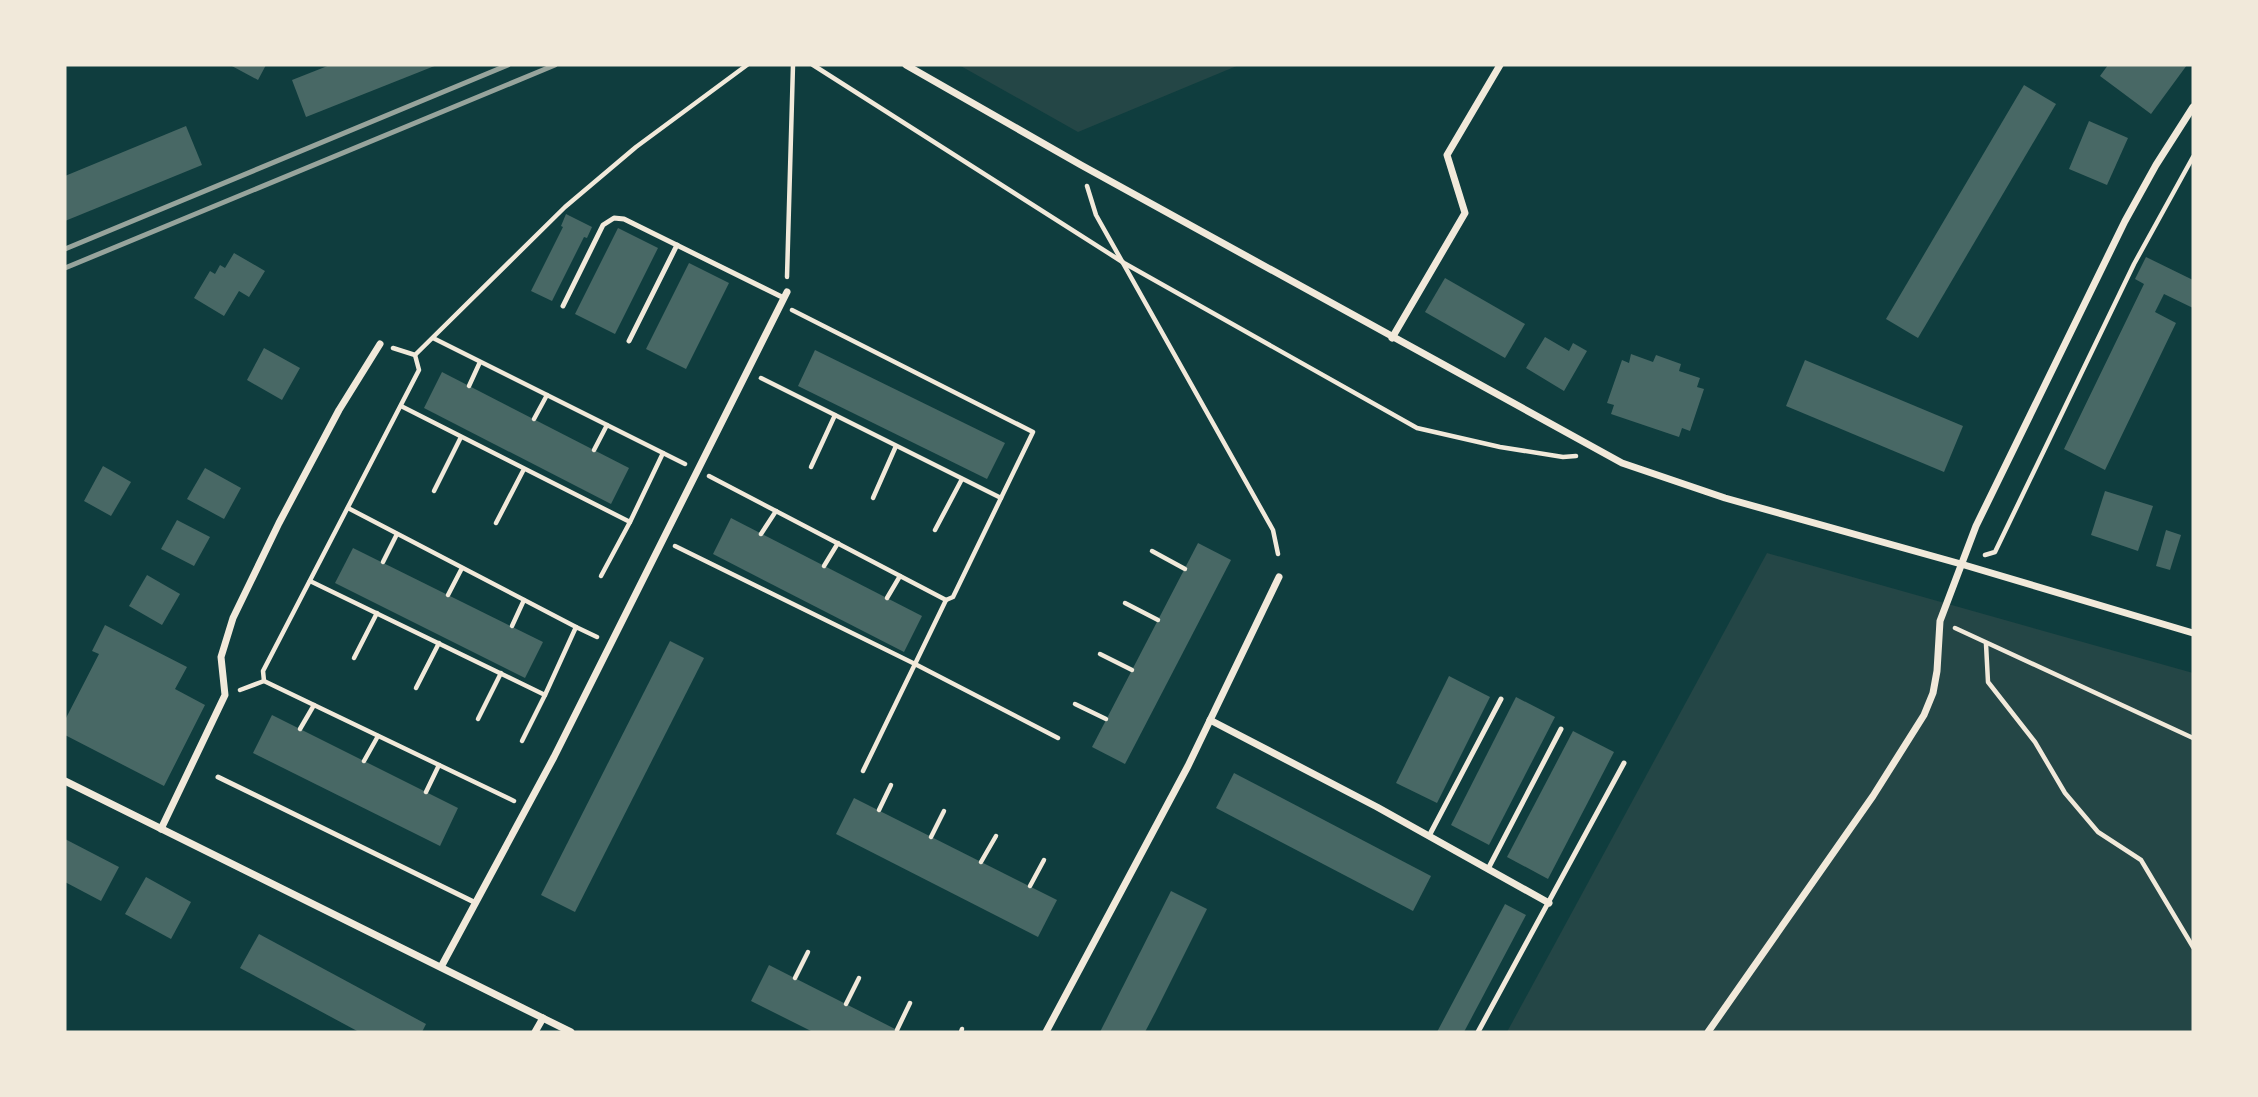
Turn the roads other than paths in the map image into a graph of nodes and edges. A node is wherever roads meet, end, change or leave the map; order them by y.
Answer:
1 (906, 65) edge
2 (1500, 65) edge
3 (2193, 107) edge
4 (677, 245) junction
5 (784, 298) joint
6 (563, 306) dead end
7 (1392, 338) junction
8 (629, 341) dead end
9 (380, 344) road end
10 (1961, 564) junction
11 (1279, 577) dead end
12 (2193, 633) edge
13 (1501, 699) dead end
14 (1210, 720) junction
15 (1561, 730) dead end
16 (1624, 762) dead end
17 (218, 776) dead end
18 (65, 781) edge
19 (160, 829) junction
20 (1429, 836) junction
21 (1488, 869) junction
22 (476, 903) junction
23 (1549, 903) junction
24 (441, 967) junction
25 (543, 1018) junction
26 (535, 1032) edge
27 (571, 1032) edge
28 (1046, 1032) edge
29 (1478, 1032) edge
30 (1708, 1032) edge

1 - 7 street
2 - 7 street
3 - 10 street
4 - 5 lane
4 - 6 lane
4 - 8 lane
5 - 22 street
7 - 10 street
9 - 19 street
10 - 12 street
10 - 30 street
11 - 14 street
13 - 20 lane
14 - 20 street
14 - 28 street
15 - 21 lane
16 - 23 lane
17 - 22 lane
18 - 19 street
19 - 24 street
20 - 21 street
21 - 23 street
22 - 24 street
23 - 29 lane
24 - 25 street
25 - 26 street
25 - 27 street

